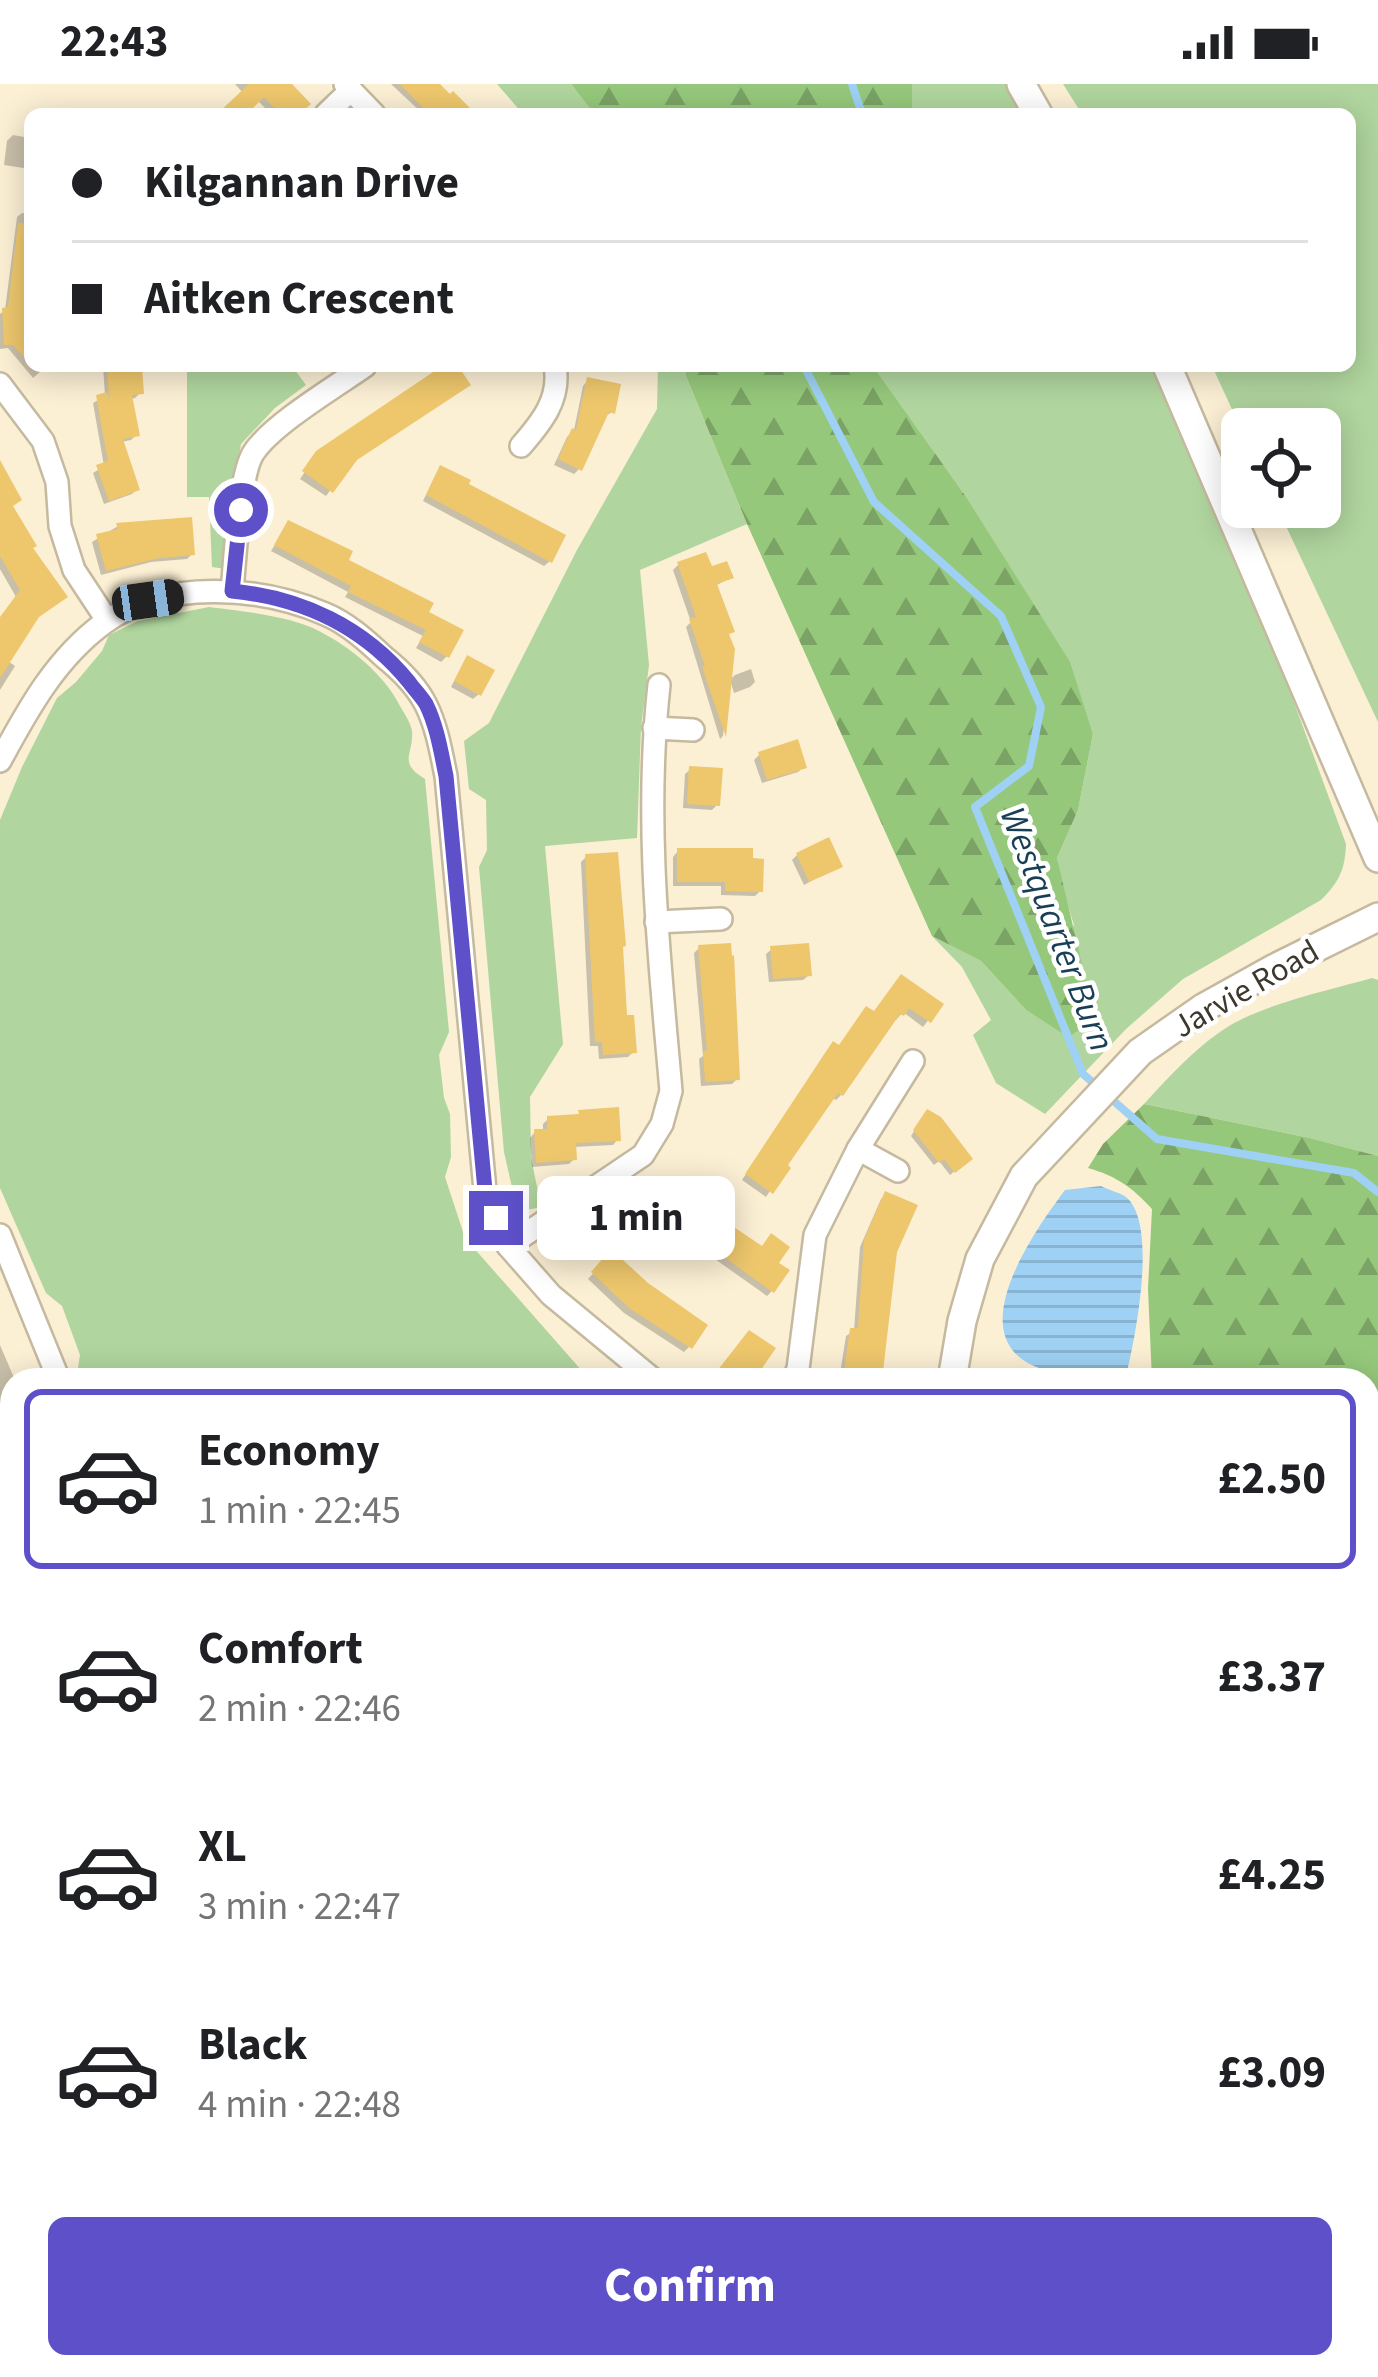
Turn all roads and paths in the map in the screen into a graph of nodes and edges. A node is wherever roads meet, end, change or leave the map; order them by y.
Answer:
1 (357, 372) edge
2 (555, 372) edge
3 (1170, 372) edge
4 (0, 384) edge
5 (521, 446) dead end
6 (232, 591) junction
7 (107, 620) junction
8 (658, 685) dead end
9 (654, 728) junction
10 (693, 730) dead end
11 (0, 761) edge
12 (1378, 858) edge
13 (1378, 917) edge
14 (721, 920) dead end
15 (656, 922) junction
16 (913, 1061) dead end
17 (858, 1149) junction
18 (898, 1171) dead end
19 (0, 1234) edge
20 (508, 1246) junction
21 (54, 1368) edge
22 (639, 1368) edge
23 (798, 1368) edge
24 (954, 1368) edge

1 - 6 street
2 - 5 street
3 - 12 street
4 - 7 street
6 - 7 street
6 - 20 street
7 - 11 street
8 - 9 street
9 - 10 street
9 - 15 street
13 - 24 street, Jarvie Road
14 - 15 street
15 - 20 street
16 - 17 street
17 - 18 street
17 - 23 street
19 - 21 street
20 - 22 street

